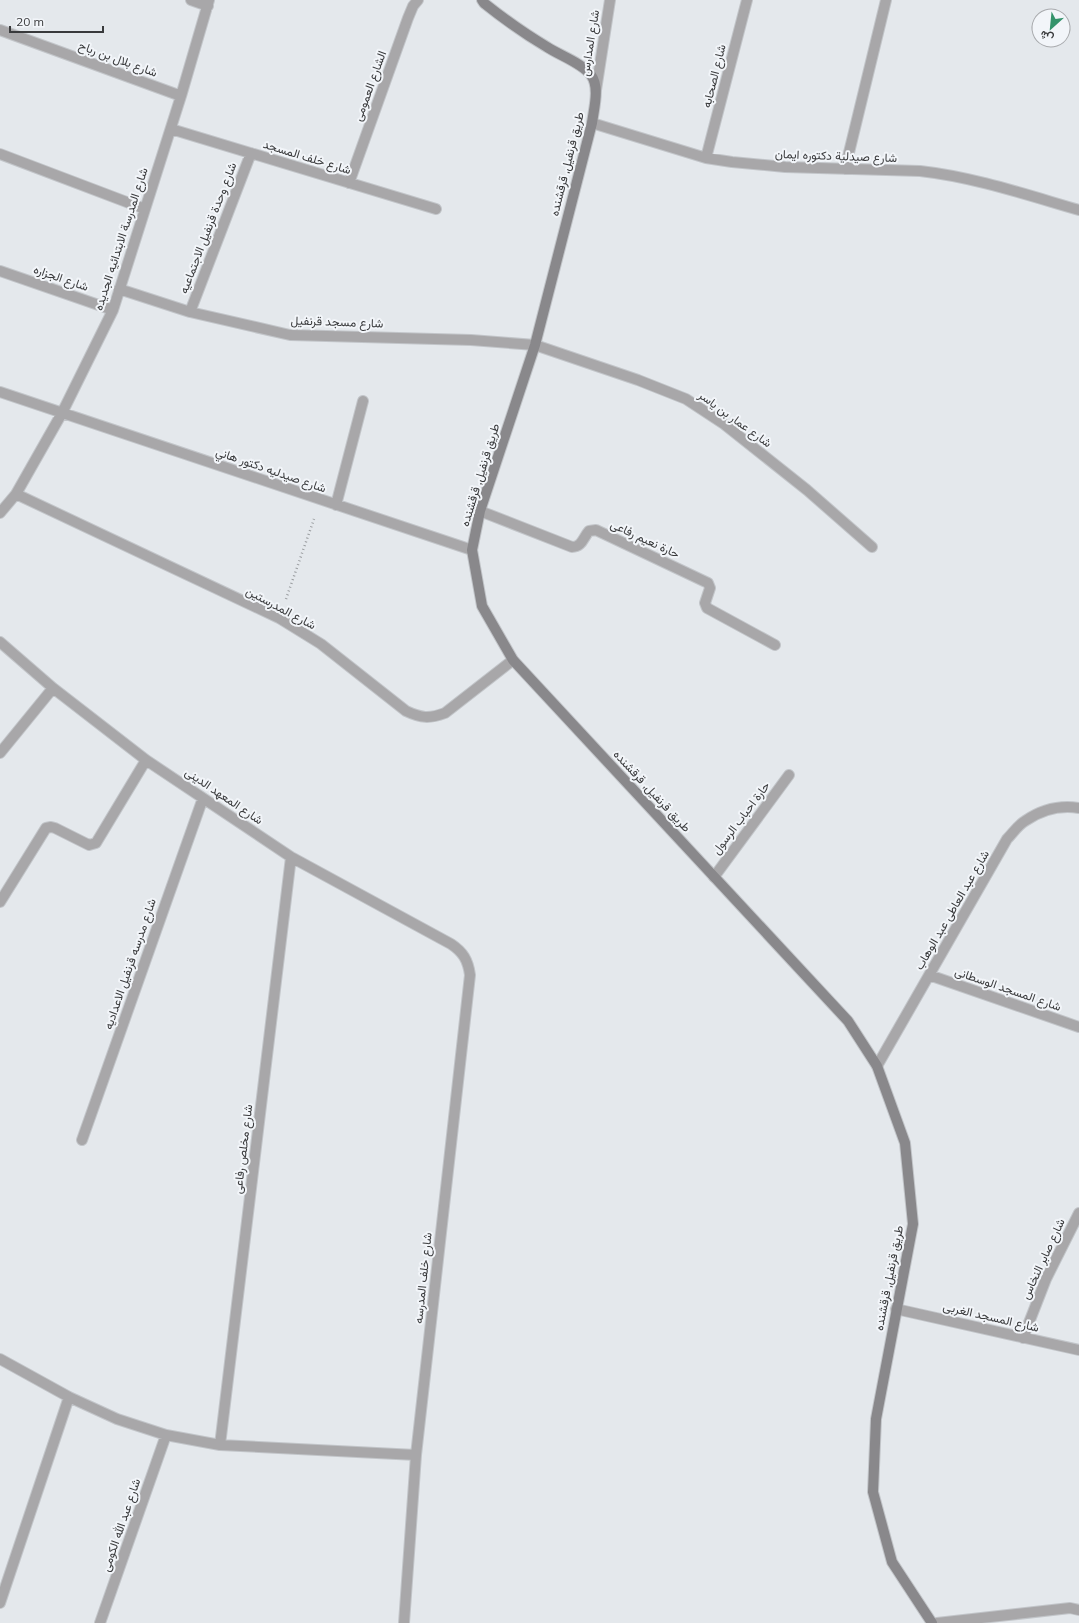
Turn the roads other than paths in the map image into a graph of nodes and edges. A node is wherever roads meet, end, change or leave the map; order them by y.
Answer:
1 (191, 0) edge
2 (418, 0) edge
3 (482, 0) edge
4 (610, 0) edge
5 (747, 0) edge
6 (886, 0) edge
7 (209, 3) edge
8 (0, 30) edge
9 (596, 90) junction
10 (181, 96) junction
11 (592, 122) junction
12 (171, 129) junction
13 (0, 154) edge
14 (251, 154) junction
15 (706, 158) junction
16 (845, 169) junction
17 (349, 183) junction
18 (145, 209) junction
19 (436, 209) dead end
20 (1079, 210) edge
21 (0, 271) edge
22 (119, 289) junction
23 (113, 310) junction
24 (190, 312) junction
25 (535, 345) junction
26 (0, 392) edge
27 (363, 400) dead end
28 (62, 413) junction
29 (16, 494) junction
30 (336, 505) junction
31 (2, 509) edge
32 (480, 511) junction
33 (872, 547) dead end
34 (472, 550) junction
35 (0, 642) edge
36 (775, 645) dead end
37 (513, 660) junction
38 (53, 688) junction
39 (0, 753) edge
40 (146, 760) junction
41 (789, 775) dead end
42 (203, 798) junction
43 (1079, 808) edge
44 (291, 857) junction
45 (714, 876) junction
46 (0, 902) edge
47 (451, 944) joint
48 (929, 975) junction
49 (1079, 1027) edge
50 (877, 1066) junction
51 (82, 1140) dead end
52 (1079, 1213) edge
53 (896, 1309) junction
54 (1022, 1338) junction
55 (1079, 1350) edge
56 (0, 1359) edge
57 (69, 1397) junction
58 (166, 1435) junction
59 (220, 1445) junction
60 (416, 1455) junction
61 (0, 1603) edge
62 (1079, 1610) edge
63 (100, 1623) edge
64 (404, 1623) edge
65 (932, 1623) edge
66 (937, 1623) edge

1 - 7 street
2 - 17 street, الشارع العمومى
3 - 9 street, طريق قرنفيل, قرقشنده
4 - 9 street, شارع المدارس
5 - 15 street, شارع الصحابه
6 - 16 street
7 - 10 street, شارع المدرسة الابتدائيه الجديده
8 - 10 street, شارع بلال بن رباح
9 - 11 street, طريق قرنفيل, قرقشنده
10 - 12 street, شارع المدرسة الابتدائيه الجديده
11 - 15 street, شارع صيدلية دكتوره ايمان
11 - 25 street, طريق قرنفيل, قرقشنده
12 - 14 street, شارع خلف المسجد
12 - 18 street, شارع المدرسة الابتدائيه الجديده
13 - 18 street
14 - 17 street, شارع خلف المسجد
14 - 24 street, شارع وحدة قرنفيل الاجتماعيه
15 - 16 street, شارع صيدلية دكتوره ايمان
16 - 20 street, شارع صيدلية دكتوره ايمان
17 - 19 street, شارع خلف المسجد
18 - 22 street, شارع المدرسة الابتدائيه الجديده
21 - 23 street, شارع الجزاره
22 - 23 street, شارع المدرسة الابتدائيه الجديده
22 - 24 street, شارع مسجد قرنفيل
23 - 28 street, شارع المدرسة الابتدائيه الجديده
24 - 25 street, شارع مسجد قرنفيل
25 - 32 street, طريق قرنفيل, قرقشنده
25 - 33 street, شارع عمار بن ياسر
26 - 28 street, شارع صيدليه دكتور هاني
27 - 30 street
28 - 29 street, شارع المدرسة الابتدائيه الجديده
28 - 30 street, شارع صيدليه دكتور هاني
29 - 31 street, شارع المدرسة الابتدائيه الجديده
29 - 37 street, شارع المدرستين
30 - 34 street, شارع صيدليه دكتور هاني
32 - 34 street, طريق قرنفيل, قرقشنده
32 - 36 street, حارة نعيم رفاعى
34 - 37 street, طريق قرنفيل, قرقشنده
35 - 38 street, شارع المعهد الدينى
37 - 45 street, طريق قرنفيل, قرقشنده
38 - 39 street
38 - 40 street, شارع المعهد الدينى
40 - 42 street, شارع المعهد الدينى
40 - 46 street
41 - 45 street, حارة احباب الرسول
42 - 44 street, شارع المعهد الدينى
42 - 51 street, شارع مدرسه قرنفيل الاعداديه
43 - 48 street, شارع عبد العاطى عبد الوهاب
44 - 47 street, شارع المعهد الدينى
44 - 59 street, شارع مخلص رفاعى
45 - 50 street, طريق قرنفيل, قرقشنده
47 - 60 street, شارع خلف المدرسه
48 - 49 street, شارع المسجد الوسطانى
48 - 50 street, شارع عبد العاطى عبد الوهاب
50 - 53 street, طريق قرنفيل, قرقشنده
52 - 54 street, شارع صابر النخاس
53 - 54 street, شارع المسجد الغربى
53 - 65 street, طريق قرنفيل, قرقشنده
54 - 55 street, شارع المسجد الغربى
56 - 57 street
57 - 58 street
57 - 61 street
58 - 59 street
58 - 63 street, شارع عبد الله الكومى
59 - 60 street
60 - 64 street, شارع خلف المدرسه
62 - 66 street

